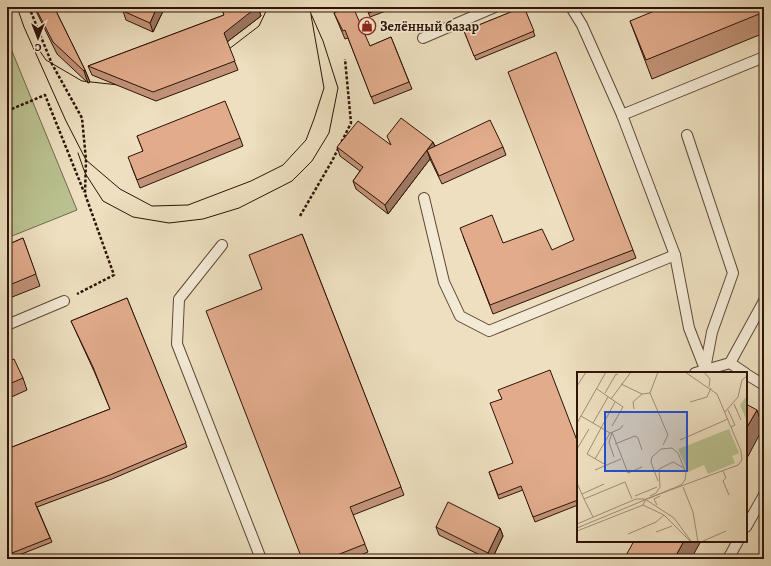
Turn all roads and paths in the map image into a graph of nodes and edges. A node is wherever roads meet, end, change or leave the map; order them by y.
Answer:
1 (29, 7) edge
2 (495, 7) edge
3 (571, 7) edge
4 (423, 38) dead end
5 (763, 58) edge
6 (345, 59) dead end
7 (7, 111) edge
8 (622, 115) junction
9 (687, 135) dead end
10 (85, 194) junction
11 (424, 198) dead end
12 (300, 216) dead end
13 (222, 245) dead end
14 (675, 256) junction
15 (64, 301) joint
16 (764, 301) edge
17 (7, 325) edge
18 (730, 363) junction
19 (705, 369) junction
20 (698, 372) edge
21 (744, 372) edge
22 (747, 374) edge
23 (764, 385) edge
24 (764, 495) edge
25 (747, 525) edge
26 (737, 542) edge
27 (261, 559) edge
28 (728, 559) edge

1 - 10 path
2 - 4 lane
3 - 8 lane
5 - 8 lane
6 - 12 path
7 - 10 path
8 - 14 lane
9 - 19 lane
10 - 15 path
11 - 14 lane
13 - 27 lane
14 - 19 lane
15 - 17 lane
16 - 18 lane
18 - 19 lane
18 - 21 lane
19 - 20 lane
22 - 23 lane
24 - 25 lane
26 - 28 lane

